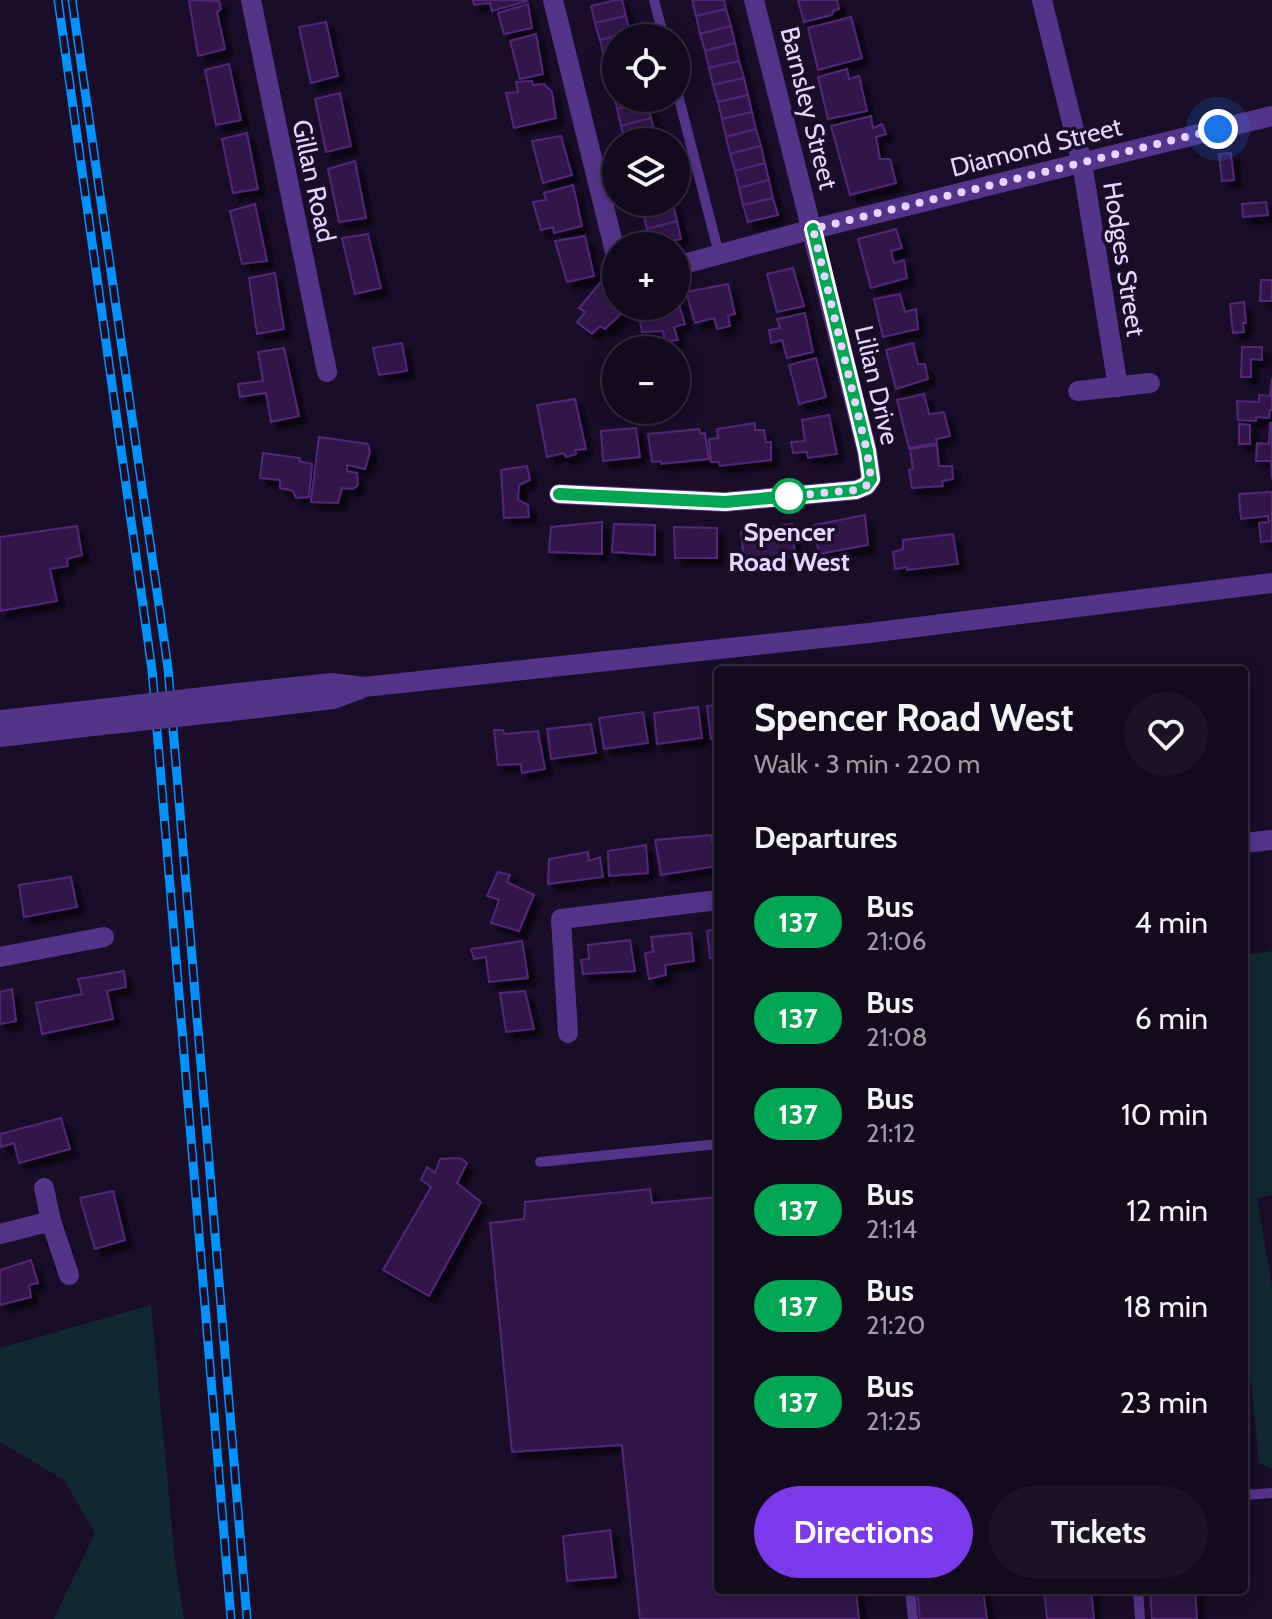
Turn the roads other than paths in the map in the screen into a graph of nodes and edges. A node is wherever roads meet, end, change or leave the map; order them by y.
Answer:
1 (251, 0) edge
2 (553, 0) edge
3 (654, 0) edge
4 (754, 0) edge
5 (1042, 0) edge
6 (660, 24) edge
7 (682, 112) edge
8 (1272, 116) edge
9 (1082, 163) junction
10 (813, 229) junction
11 (610, 232) edge
12 (719, 254) junction
13 (690, 262) edge
14 (327, 372) dead end
15 (1150, 383) dead end
16 (1118, 387) junction
17 (1078, 391) dead end
18 (559, 494) dead end
19 (1272, 583) edge
20 (92, 718) junction
21 (0, 720) edge
22 (0, 737) edge
23 (1272, 840) edge
24 (1248, 843) edge
25 (714, 900) edge
26 (104, 937) dead end
27 (0, 957) edge
28 (568, 1033) dead end
29 (714, 1144) edge
30 (540, 1162) dead end
31 (44, 1188) dead end
32 (51, 1221) junction
33 (0, 1234) edge
34 (69, 1275) dead end
35 (1272, 1493) edge
36 (1248, 1495) edge
37 (910, 1594) edge
38 (1138, 1594) edge
39 (913, 1619) edge
40 (1140, 1619) edge

1 - 14 street, Gillan Road
2 - 11 street
3 - 6 lane
4 - 10 street, Barnsley Street
5 - 9 street, Hodges Street
7 - 12 lane
8 - 9 street, Diamond Street
9 - 10 street, Diamond Street
9 - 16 street, Hodges Street
10 - 12 street, Diamond Street
10 - 18 street, Lilian Drive
12 - 13 street, Diamond Street
15 - 16 street
16 - 17 street
19 - 20 street, bridge
20 - 21 street
20 - 22 street
23 - 24 street
25 - 28 street
26 - 27 street
29 - 30 lane
31 - 32 street
32 - 33 street
32 - 34 street
35 - 36 lane
37 - 39 lane
38 - 40 lane

